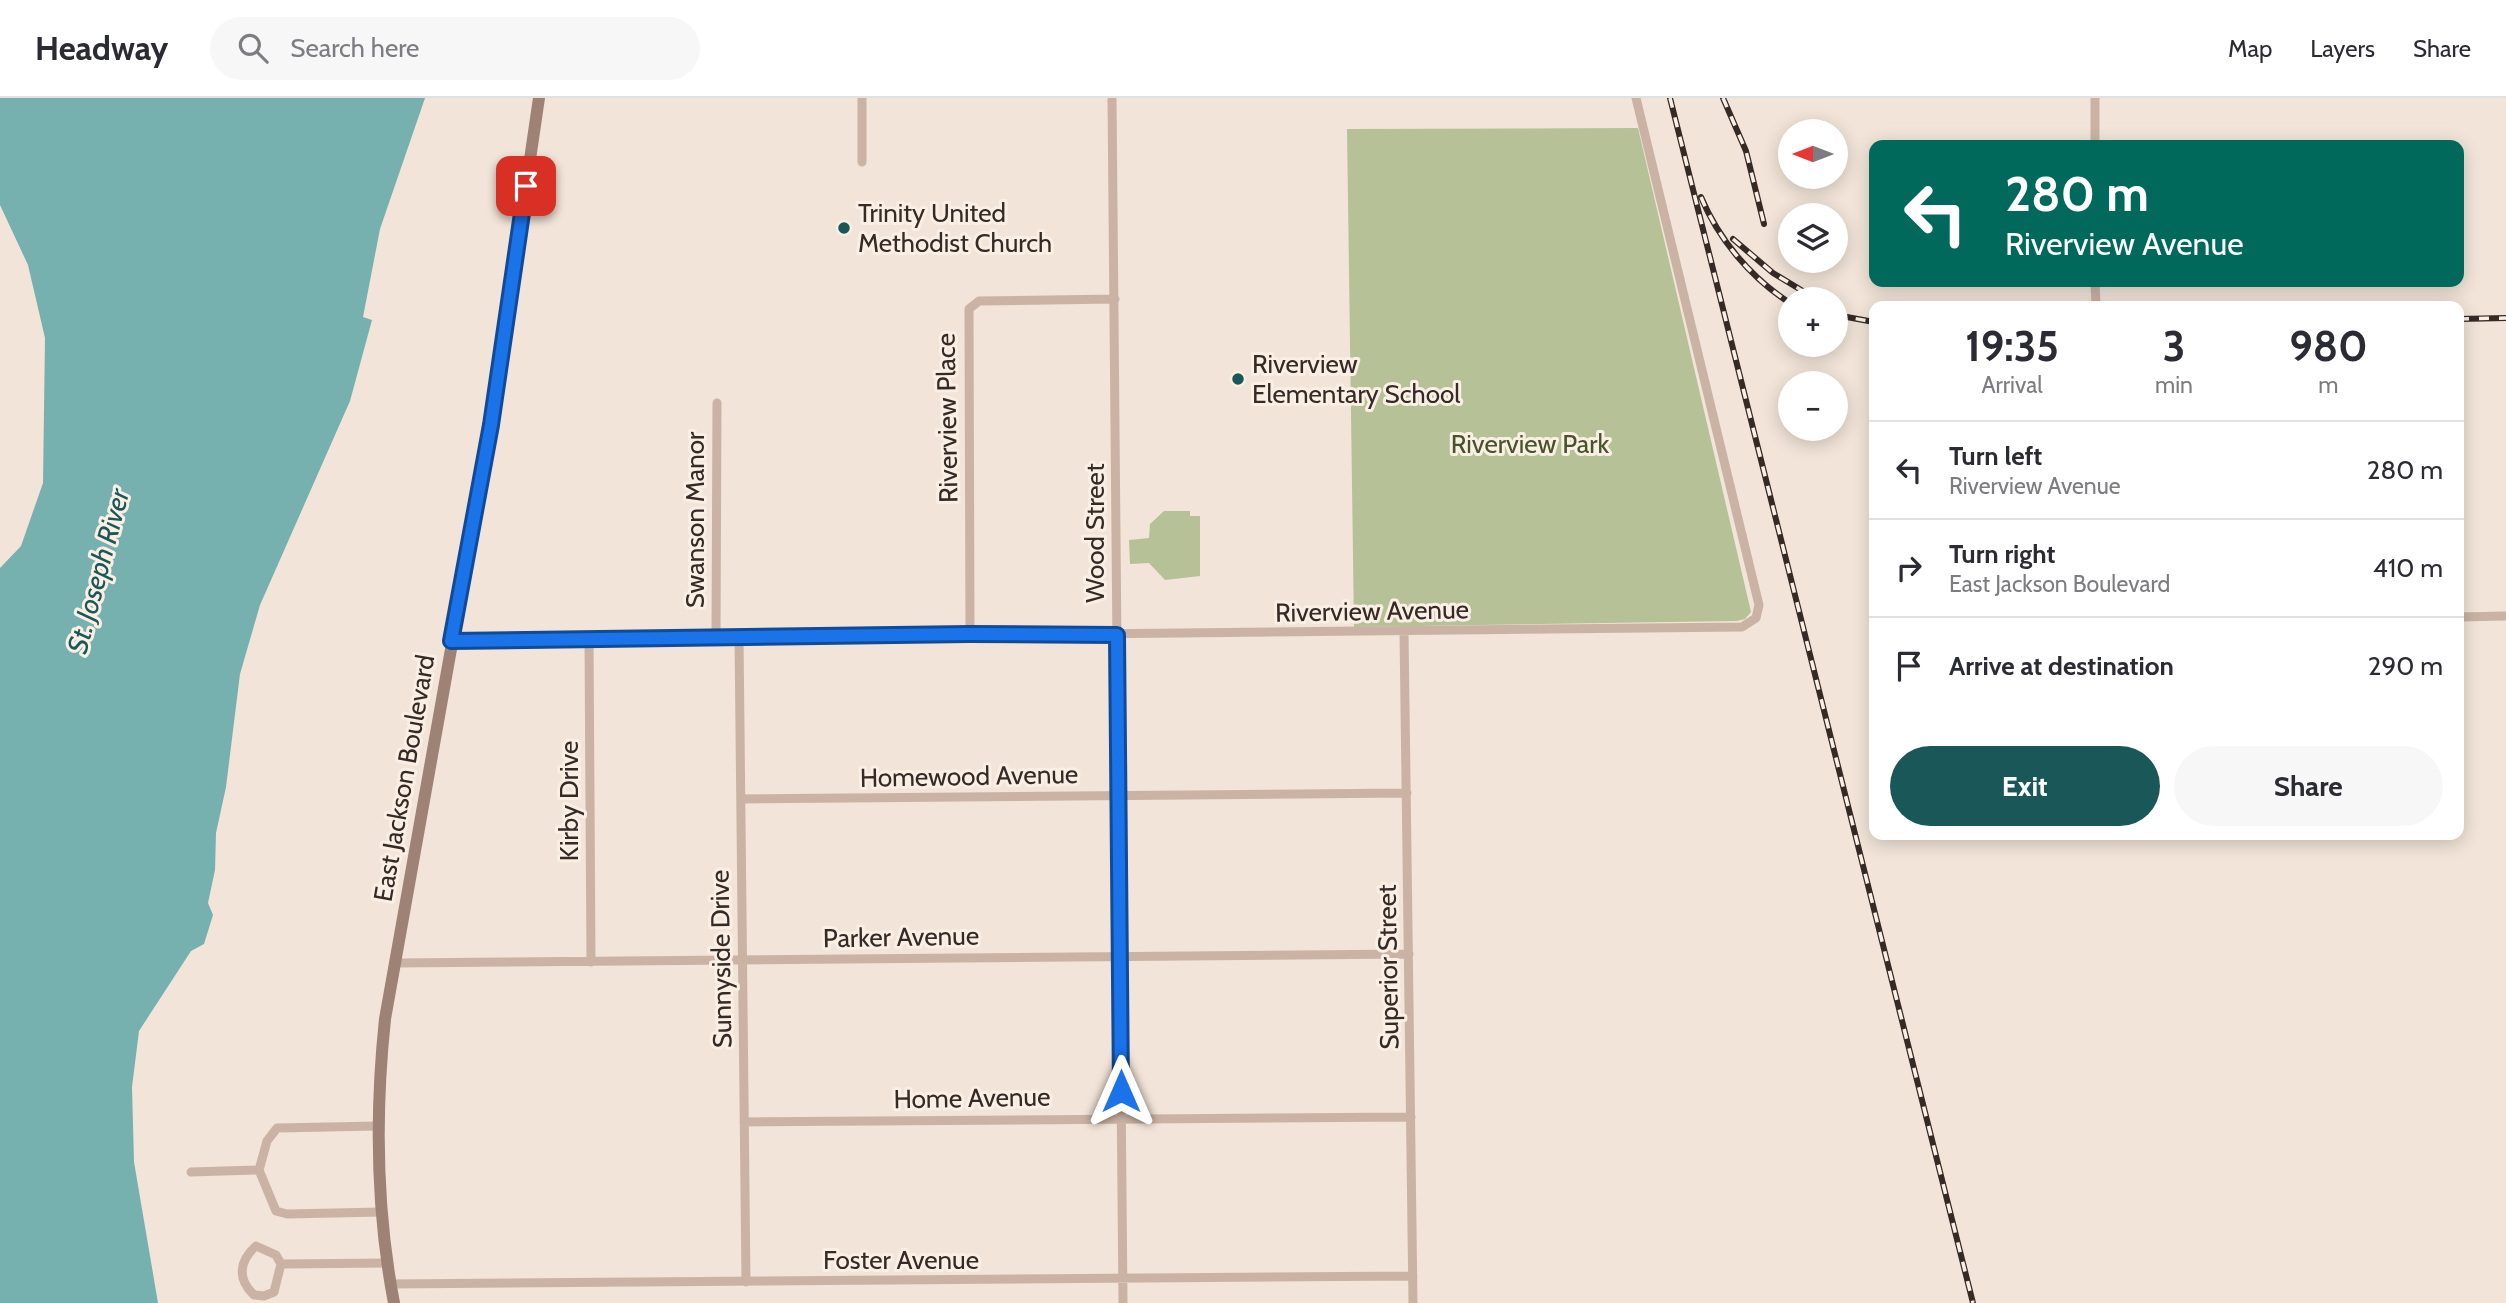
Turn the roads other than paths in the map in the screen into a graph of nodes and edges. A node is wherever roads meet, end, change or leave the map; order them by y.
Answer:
1 (539, 98) edge
2 (862, 98) edge
3 (1112, 98) edge
4 (1636, 98) edge
5 (2095, 98) edge
6 (2095, 140) edge
7 (862, 162) dead end
8 (1115, 299) junction
9 (717, 403) dead end
10 (2506, 616) edge
11 (2464, 617) edge
12 (1404, 631) junction
13 (970, 634) junction
14 (1117, 635) junction
15 (716, 637) junction
16 (739, 637) junction
17 (589, 639) junction
18 (451, 641) junction
19 (1407, 793) junction
20 (1119, 795) junction
21 (741, 799) junction
22 (1409, 954) junction
23 (1120, 956) junction
24 (743, 961) junction
25 (591, 962) junction
26 (395, 964) junction
27 (1411, 1116) junction
28 (1121, 1118) junction
29 (744, 1122) junction
30 (378, 1126) junction
31 (259, 1170) junction
32 (191, 1172) dead end
33 (382, 1212) junction
34 (388, 1263) junction
35 (281, 1264) junction
36 (1413, 1276) junction
37 (1123, 1279) junction
38 (746, 1282) junction
39 (390, 1284) junction
40 (394, 1303) edge
41 (1123, 1303) edge
42 (1413, 1303) edge

1 - 18 main road, East Jackson Boulevard
2 - 7 street
3 - 8 street, Wood Street
4 - 12 street, Riverview Avenue
5 - 6 street
8 - 13 street, Riverview Place
8 - 14 street, Wood Street
9 - 15 street, Swanson Manor
10 - 11 street
12 - 14 street, Riverview Avenue
12 - 19 street, Superior Street
13 - 14 street, Riverview Avenue
13 - 16 street, Riverview Avenue
14 - 20 street, Wood Street
15 - 16 street, Riverview Avenue
15 - 17 street, Riverview Avenue
16 - 21 street, Sunnyside Drive
17 - 18 street, Riverview Avenue
17 - 25 street, Kirby Drive
18 - 26 main road, East Jackson Boulevard
19 - 20 street, Homewood Avenue
19 - 22 street, Superior Street
20 - 21 street, Homewood Avenue
20 - 23 street, Wood Street
21 - 24 street, Sunnyside Drive
22 - 23 street, Parker Avenue
22 - 27 street, Superior Street
23 - 24 street, Parker Avenue
23 - 28 street, Wood Street
24 - 25 street, Parker Avenue
24 - 29 street, Sunnyside Drive
25 - 26 street, Parker Avenue
26 - 30 main road, East Jackson Boulevard
27 - 28 street, Home Avenue
27 - 36 street, Superior Street
28 - 29 street, Home Avenue
28 - 37 street, Wood Street
29 - 38 street, Sunnyside Drive
30 - 31 street
30 - 33 main road, East Jackson Boulevard
31 - 32 street
31 - 33 street
33 - 34 main road, East Jackson Boulevard
34 - 35 street
34 - 39 main road, East Jackson Boulevard
35 - 35 street
36 - 37 street, Foster Avenue
36 - 42 street, Superior Street
37 - 38 street, Foster Avenue
37 - 41 street, Wood Street
38 - 39 street, Foster Avenue
39 - 40 main road, East Jackson Boulevard

